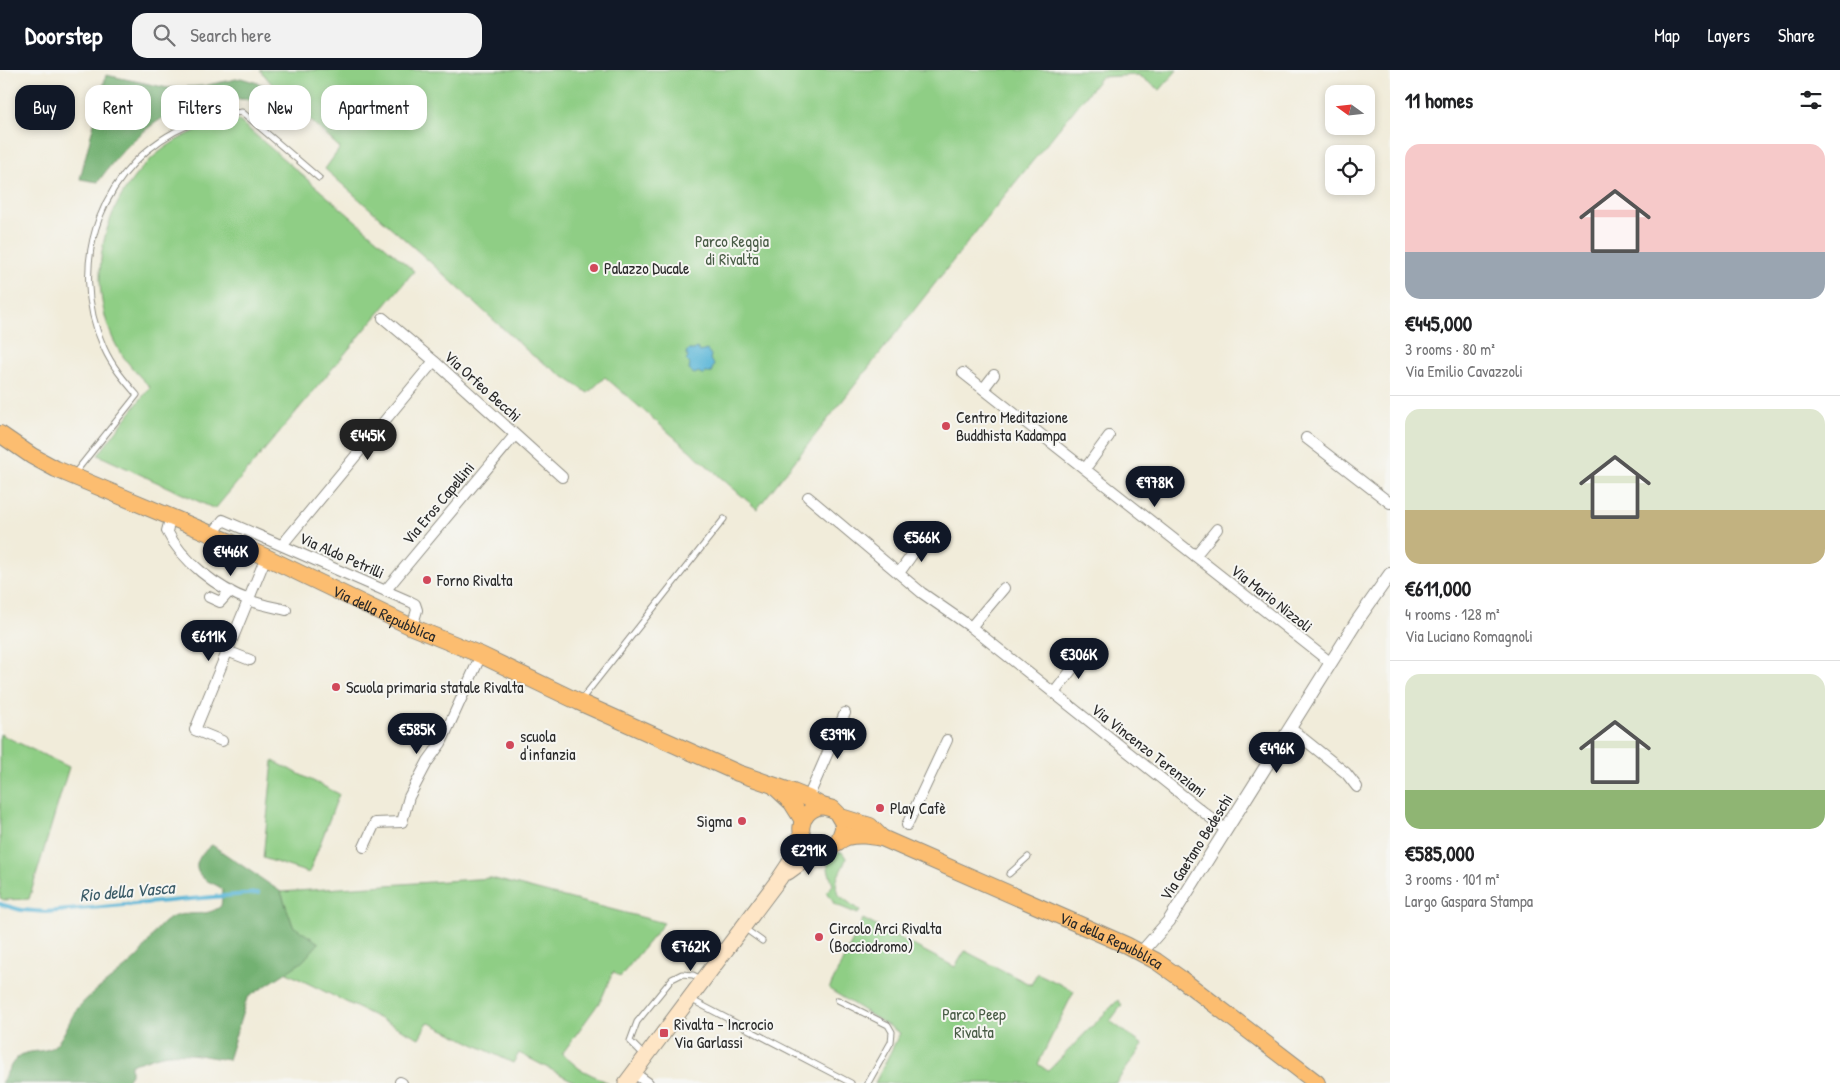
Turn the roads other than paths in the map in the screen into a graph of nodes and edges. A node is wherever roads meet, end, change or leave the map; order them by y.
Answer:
1 (319, 178) dead end
2 (383, 318) dead end
3 (434, 361) junction
4 (963, 373) dead end
5 (994, 375) dead end
6 (984, 388) junction
7 (0, 434) edge
8 (515, 435) junction
9 (1109, 436) dead end
10 (1306, 438) dead end
11 (1085, 469) junction
12 (72, 476) junction
13 (562, 477) dead end
14 (808, 497) dead end
15 (1390, 503) edge
16 (724, 519) dead end
17 (169, 524) junction
18 (1217, 529) dead end
19 (213, 534) junction
20 (924, 538) dead end
21 (282, 545) junction
22 (1195, 556) junction
23 (266, 557) junction
24 (899, 573) junction
25 (1390, 574) edge
26 (1004, 588) dead end
27 (230, 591) junction
28 (384, 591) junction
29 (209, 597) dead end
30 (248, 600) junction
31 (286, 610) dead end
32 (412, 627) junction
33 (971, 627) junction
34 (227, 651) junction
35 (1085, 652) dead end
36 (481, 655) junction
37 (250, 660) dead end
38 (1330, 663) junction
39 (1054, 694) junction
40 (579, 702) junction
41 (845, 713) dead end
42 (1290, 728) junction
43 (947, 740) dead end
44 (222, 741) dead end
45 (774, 787) junction
46 (1357, 787) dead end
47 (815, 802) junction
48 (841, 817) junction
49 (802, 819) junction
50 (907, 825) dead end
51 (1226, 830) junction
52 (803, 836) junction
53 (882, 838) junction
54 (839, 840) junction
55 (364, 847) dead end
56 (820, 849) junction
57 (1028, 857) dead end
58 (1009, 874) dead end
59 (779, 879) junction
60 (744, 928) junction
61 (762, 941) dead end
62 (1141, 953) junction
63 (703, 981) junction
64 (690, 999) junction
65 (838, 1000) dead end
66 (646, 1056) junction
67 (630, 1078) edge
68 (648, 1083) edge
69 (851, 1083) edge
70 (868, 1083) edge
71 (1317, 1083) edge

1 - 12 lane
2 - 3 street, Via Orfeo Becchi
3 - 8 street, Via Orfeo Becchi
3 - 21 street
4 - 6 street, Via Mario Nizzoli
5 - 6 street
6 - 11 street, Via Mario Nizzoli
7 - 12 main road, Via della Repubblica
8 - 13 street, Via Orfeo Becchi
8 - 28 street, Via Eros Capellini
9 - 11 street
10 - 15 street
11 - 22 street, Via Mario Nizzoli
12 - 17 main road, Via della Repubblica
14 - 24 street, Via Vincenzo Terenziani
16 - 40 lane
17 - 19 main road, Via della Repubblica
17 - 27 street
18 - 22 street
19 - 21 street, Via Aldo Petrilli
19 - 23 main road, Via della Repubblica
20 - 24 street
21 - 28 street, Via Aldo Petrilli
22 - 38 street, Via Mario Nizzoli
23 - 30 street
23 - 32 main road, Via della Repubblica
24 - 33 street, Via Vincenzo Terenziani
25 - 38 street, Via Gaetano Bedeschi
26 - 33 street
27 - 29 street
27 - 30 street
28 - 32 street, Via Aldo Petrilli
30 - 31 street
30 - 34 street
32 - 36 main road, Via della Repubblica
33 - 39 street, Via Vincenzo Terenziani
34 - 37 street
34 - 44 street
35 - 39 street
36 - 40 main road, Via della Repubblica
36 - 55 street
38 - 42 street, Via Gaetano Bedeschi
39 - 51 street, Via Vincenzo Terenziani
40 - 45 main road, Via della Repubblica
41 - 47 street
42 - 46 street
42 - 51 street, Via Gaetano Bedeschi
43 - 50 street
45 - 47 main road, Via della Repubblica
45 - 49 main road, Via della Repubblica
47 - 48 main road, Via della Repubblica
47 - 49 main road
48 - 53 main road, Via della Repubblica
48 - 54 main road
49 - 52 main road
51 - 62 street, Via Gaetano Bedeschi
52 - 56 main road
52 - 59 main road
53 - 54 main road, Via della Repubblica
53 - 62 main road, Via della Repubblica
54 - 56 main road, Via della Repubblica
56 - 59 main road
57 - 58 lane
59 - 60 main road
60 - 61 lane
60 - 63 main road
62 - 71 main road, Via della Repubblica
63 - 64 main road
63 - 66 lane
64 - 66 main road
64 - 69 lane
65 - 70 lane
66 - 67 main road
67 - 68 street

